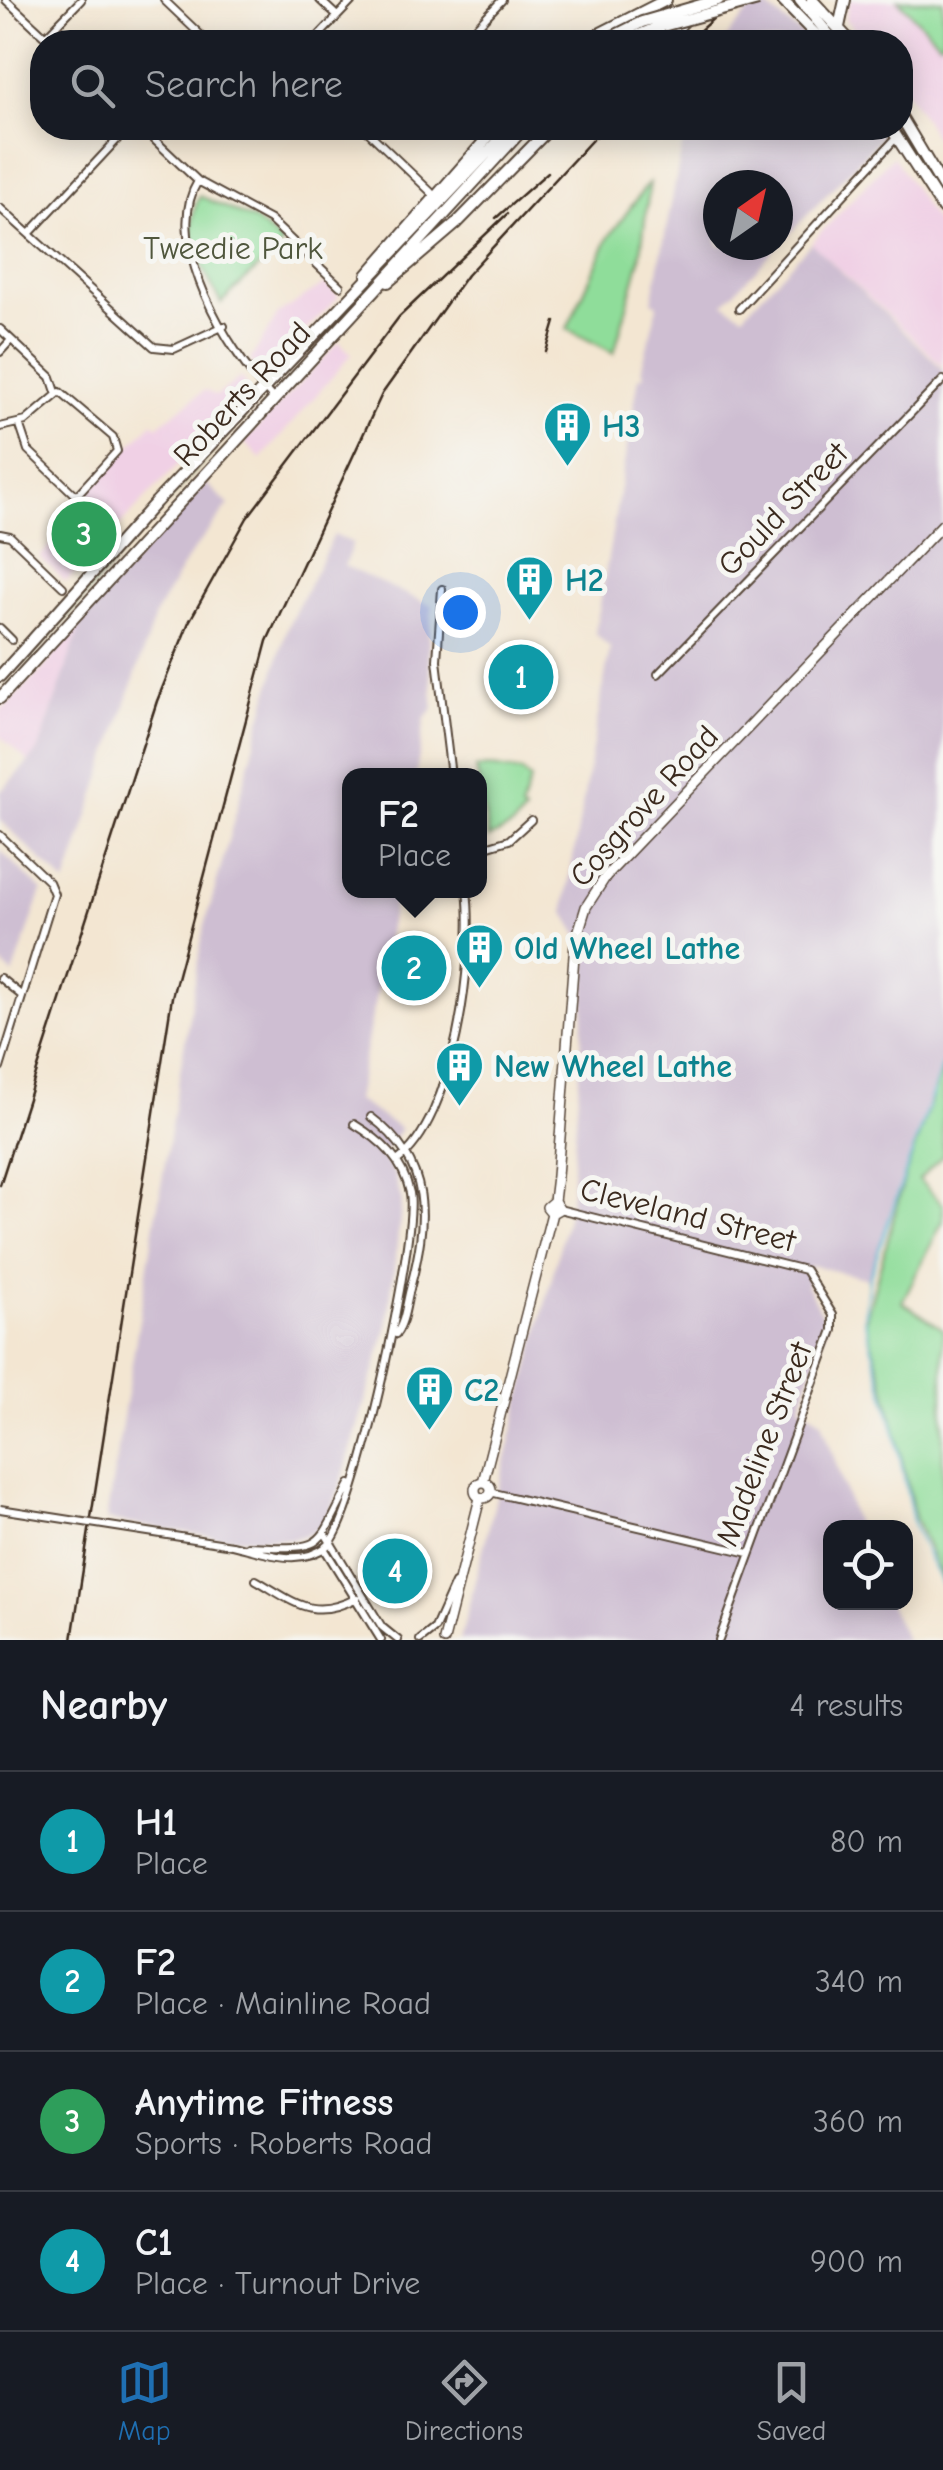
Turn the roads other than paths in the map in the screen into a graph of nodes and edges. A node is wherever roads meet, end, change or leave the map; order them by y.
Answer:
1 (6, 0) edge
2 (80, 0) edge
3 (164, 0) edge
4 (320, 0) edge
5 (353, 0) edge
6 (502, 0) edge
7 (666, 0) edge
8 (702, 0) edge
9 (718, 0) edge
10 (758, 0) edge
11 (845, 0) edge
12 (802, 2) edge
13 (644, 10) junction
14 (337, 16) junction
15 (839, 28) joint
16 (38, 30) edge
17 (56, 30) edge
18 (195, 30) edge
19 (324, 30) edge
20 (473, 30) edge
21 (606, 30) edge
22 (626, 30) edge
23 (653, 30) edge
24 (662, 30) edge
25 (672, 30) edge
26 (817, 30) edge
27 (825, 30) edge
28 (913, 135) edge
29 (117, 140) edge
30 (155, 140) edge
31 (377, 140) edge
32 (485, 140) edge
33 (501, 140) edge
34 (512, 140) edge
35 (538, 140) edge
36 (887, 140) edge
37 (899, 140) edge
38 (198, 181) junction
39 (943, 187) edge
40 (434, 195) junction
41 (0, 208) edge
42 (943, 208) edge
43 (431, 220) junction
44 (29, 234) junction
45 (340, 286) dead end
46 (350, 301) junction
47 (364, 302) junction
48 (739, 309) dead end
49 (224, 326) junction
50 (0, 329) edge
51 (11, 340) junction
52 (0, 352) edge
53 (943, 380) edge
54 (56, 392) junction
55 (269, 393) junction
56 (19, 422) junction
57 (0, 427) edge
58 (943, 524) edge
59 (0, 534) edge
60 (62, 587) dead end
61 (442, 589) dead end
62 (0, 628) edge
63 (12, 640) dead end
64 (658, 674) dead end
65 (0, 676) edge
66 (0, 698) edge
67 (450, 768) edge
68 (531, 820) dead end
69 (0, 835) edge
70 (487, 846) edge
71 (467, 898) edge
72 (0, 978) edge
73 (22, 995) junction
74 (0, 1068) edge
75 (371, 1117) dead end
76 (354, 1124) dead end
77 (407, 1154) junction
78 (397, 1160) junction
79 (555, 1208) junction
80 (805, 1270) joint
81 (395, 1335) junction
82 (353, 1478) junction
83 (483, 1482) junction
84 (490, 1492) junction
85 (480, 1498) junction
86 (0, 1510) edge
87 (326, 1535) junction
88 (318, 1540) junction
89 (333, 1542) junction
90 (232, 1545) junction
91 (324, 1549) junction
92 (749, 1552) junction
93 (461, 1570) junction
94 (256, 1580) dead end
95 (359, 1597) junction
96 (381, 1640) edge
97 (398, 1640) edge
98 (420, 1640) edge
99 (444, 1640) edge
100 (719, 1640) edge

1 - 16 street
2 - 17 street
3 - 18 street
4 - 14 street
5 - 14 street
6 - 20 street
7 - 13 highway
8 - 25 highway
9 - 22 highway, bridge
10 - 23 highway, bridge
11 - 15 highway
12 - 15 highway
12 - 26 highway
12 - 27 highway
13 - 21 highway
13 - 24 highway
14 - 19 street
28 - 39 highway
29 - 44 street
30 - 38 street
31 - 40 street
32 - 40 highway
33 - 43 highway, Roberts Road
34 - 43 highway, Roberts Road
35 - 47 highway
36 - 48 street
37 - 42 highway
38 - 45 street
38 - 49 street
40 - 46 highway
41 - 44 street
43 - 46 highway, Roberts Road
43 - 47 highway, Roberts Road
44 - 49 street
46 - 55 highway, Roberts Road
47 - 55 highway, Roberts Road
49 - 55 street
50 - 51 street
51 - 52 street
51 - 54 street
53 - 64 street, Gould Street
54 - 56 street
54 - 56 street
55 - 65 highway, Roberts Road
55 - 66 highway, Roberts Road
56 - 57 street
58 - 79 main road, Cosgrove Road
59 - 60 street
61 - 67 street
62 - 63 street
68 - 70 street
69 - 73 street
71 - 77 street
72 - 73 street
73 - 74 street
75 - 77 street
76 - 78 street
77 - 78 street
77 - 81 street
78 - 81 street
79 - 80 street, Cleveland Street
79 - 83 main road, Cosgrove Road
80 - 92 street, Madeline Street
81 - 82 street
82 - 87 street
82 - 89 street
83 - 84 main road
83 - 85 main road, Cosgrove Road
84 - 85 main road
84 - 92 street
85 - 93 main road
86 - 90 street, bridge
87 - 88 street
87 - 89 street
88 - 90 street
88 - 91 street
89 - 91 street
89 - 95 street
90 - 91 street
91 - 95 street
92 - 100 street, Madeline Street
93 - 98 street
93 - 99 main road
94 - 95 street
95 - 96 street
95 - 97 street

